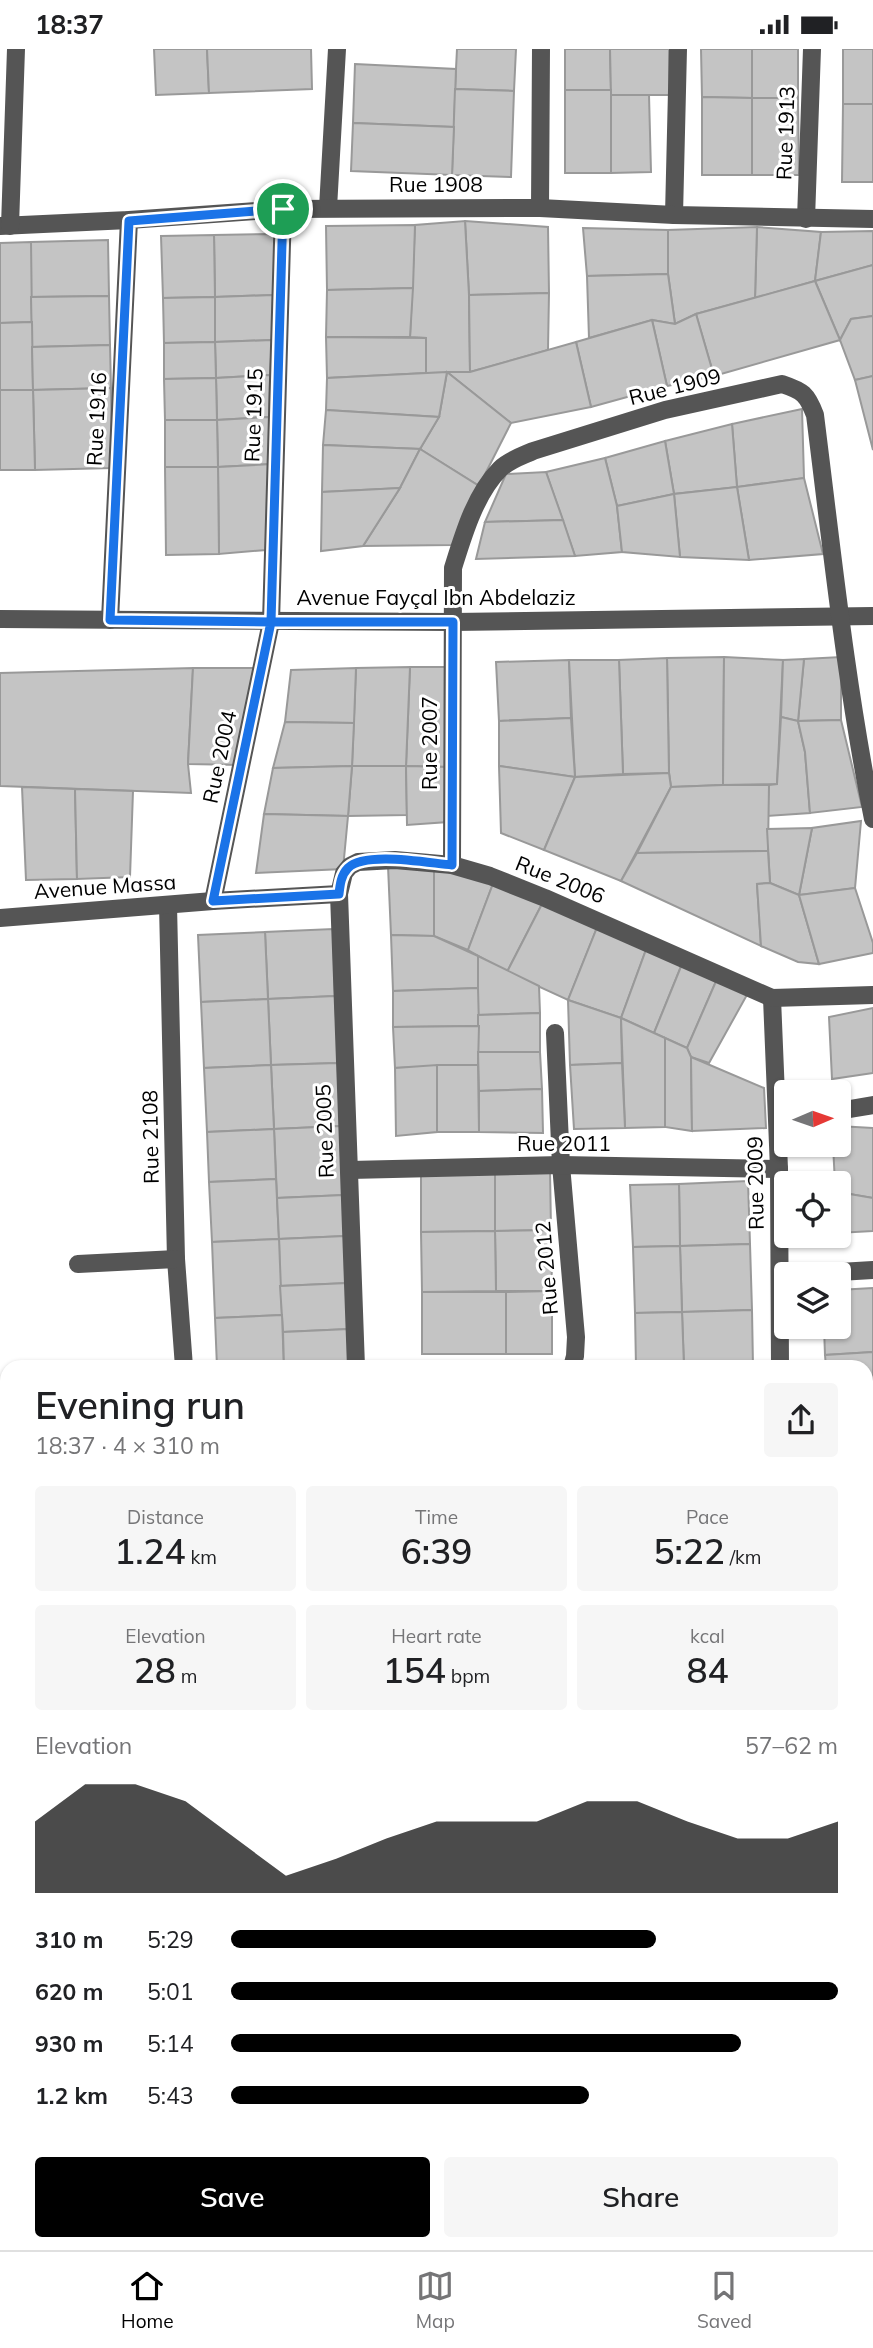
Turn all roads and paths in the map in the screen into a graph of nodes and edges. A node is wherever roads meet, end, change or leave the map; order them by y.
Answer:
1 (16, 49) edge
2 (337, 49) edge
3 (541, 49) edge
4 (678, 49) edge
5 (812, 49) edge
6 (328, 208) junction
7 (540, 208) junction
8 (283, 209) junction
9 (674, 215) junction
10 (806, 219) junction
11 (873, 219) edge
12 (129, 221) junction
13 (5, 226) edge
14 (840, 616) junction
15 (873, 616) edge
16 (0, 619) edge
17 (110, 620) junction
18 (271, 622) junction
19 (453, 622) junction
20 (873, 819) edge
21 (452, 865) junction
22 (339, 894) junction
23 (213, 901) junction
24 (168, 905) junction
25 (0, 918) edge
26 (873, 995) edge
27 (772, 998) junction
28 (555, 1033) dead end
29 (779, 1080) edge
30 (873, 1105) edge
31 (851, 1109) edge
32 (780, 1157) edge
33 (561, 1165) junction
34 (779, 1169) junction
35 (350, 1170) junction
36 (176, 1259) junction
37 (783, 1262) edge
38 (78, 1264) dead end
39 (873, 1270) edge
40 (851, 1271) edge
41 (781, 1339) edge
42 (183, 1360) edge
43 (356, 1360) edge
44 (573, 1360) edge
45 (780, 1360) edge

1 - 13 street
2 - 6 street
3 - 7 street
4 - 9 street
5 - 10 street, Rue 1913
6 - 7 street, Rue 1908
6 - 8 street, Rue 1908
7 - 9 street, Rue 1908
8 - 12 street, Rue 1908
8 - 18 street, Rue 1915
9 - 10 street, Rue 1908
10 - 11 street, Rue 1908
12 - 13 street, Rue 1908
12 - 17 street, Rue 1916
14 - 15 street, Avenue Fayçal Ibn Abdelaziz
14 - 19 street, Avenue Fayçal Ibn Abdelaziz
14 - 19 street, Rue 1909
14 - 20 street, Rue 1909
16 - 17 street, Avenue Fayçal Ibn Abdelaziz
17 - 18 street, Avenue Fayçal Ibn Abdelaziz
18 - 19 street, Avenue Fayçal Ibn Abdelaziz
18 - 23 street, Rue 2004
19 - 21 street, Rue 2007
21 - 22 street, Rue 2006
21 - 27 street, Rue 2006
22 - 23 street, Avenue Massa
22 - 35 street, Rue 2005
23 - 24 street, Avenue Massa
24 - 25 street, Avenue Massa
24 - 36 street, Rue 2108
26 - 27 street
27 - 29 street, Rue 2009
28 - 33 street, Rue 2012
30 - 31 street
32 - 34 street, Rue 2009
33 - 34 street, Rue 2011
33 - 35 street, Rue 2011
33 - 44 street, Rue 2012
34 - 37 street, Rue 2009
35 - 43 street, Rue 2005
36 - 38 street
36 - 42 street, Rue 2108
39 - 40 street
41 - 45 street, Rue 2009

